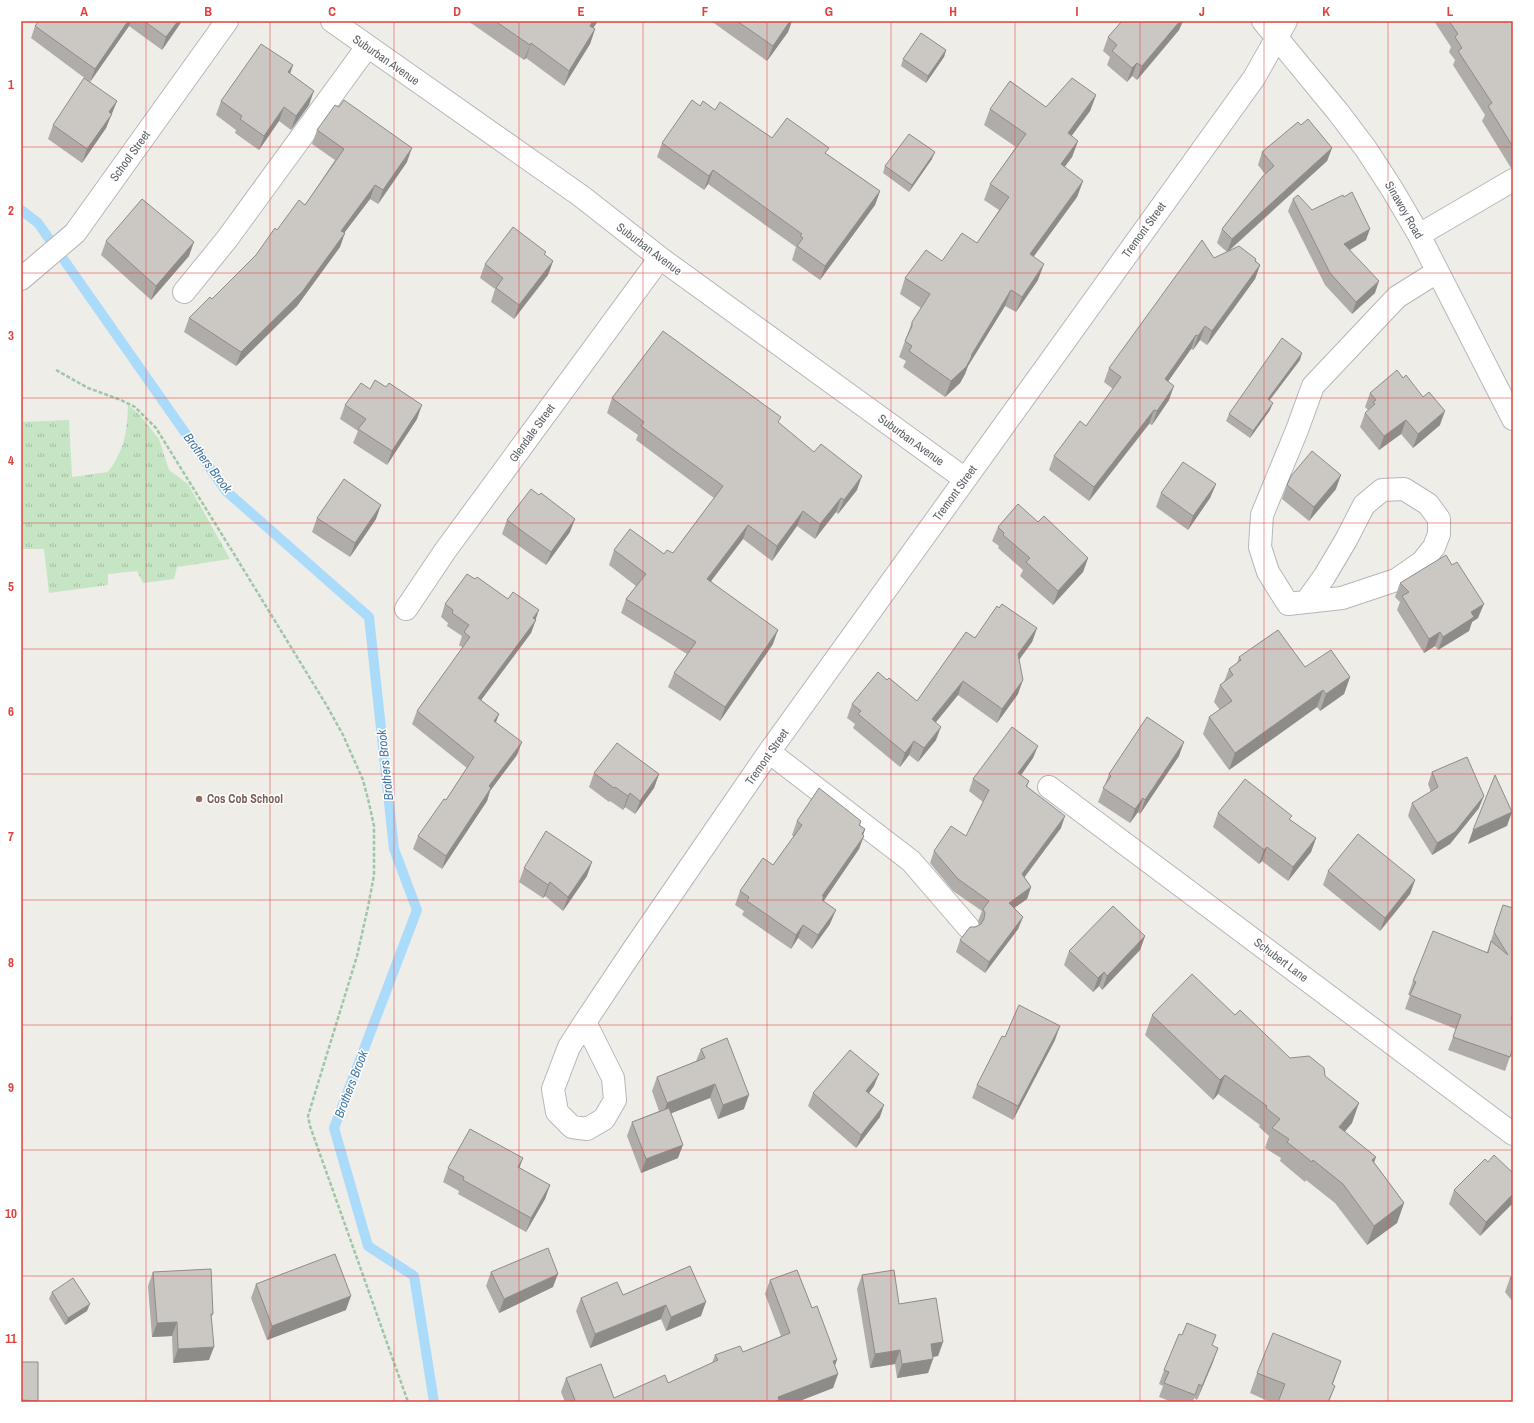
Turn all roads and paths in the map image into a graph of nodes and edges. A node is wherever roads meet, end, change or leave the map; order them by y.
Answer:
1 (227, 21) edge
2 (333, 21) edge
3 (1263, 21) edge
4 (1282, 29) edge
5 (367, 47) junction
6 (1513, 180) edge
7 (1419, 235) junction
8 (660, 258) junction
9 (1437, 272) junction
10 (21, 279) edge
11 (184, 292) dead end
12 (56, 370) dead end
13 (1513, 419) edge
14 (965, 479) junction
15 (1306, 602) junction
16 (406, 609) dead end
17 (770, 752) junction
18 (1049, 787) dead end
19 (968, 927) edge
20 (585, 1022) dead end
21 (1513, 1134) edge
22 (408, 1402) edge

1 - 10 street, School Street
2 - 5 street, Suburban Avenue
3 - 4 street, Sinawoy Road
4 - 7 street, Sinawoy Road
4 - 14 street, Tremont Street
5 - 8 street, Suburban Avenue
5 - 11 street
6 - 7 street
7 - 9 street, Sinawoy Road
8 - 14 street, Suburban Avenue
8 - 16 street, Glendale Street
9 - 13 street, Sinawoy Road
9 - 15 street
12 - 22 path
14 - 17 street, Tremont Street
15 - 15 street
17 - 19 street
17 - 20 street, Tremont Street
18 - 21 street, Schubert Lane

